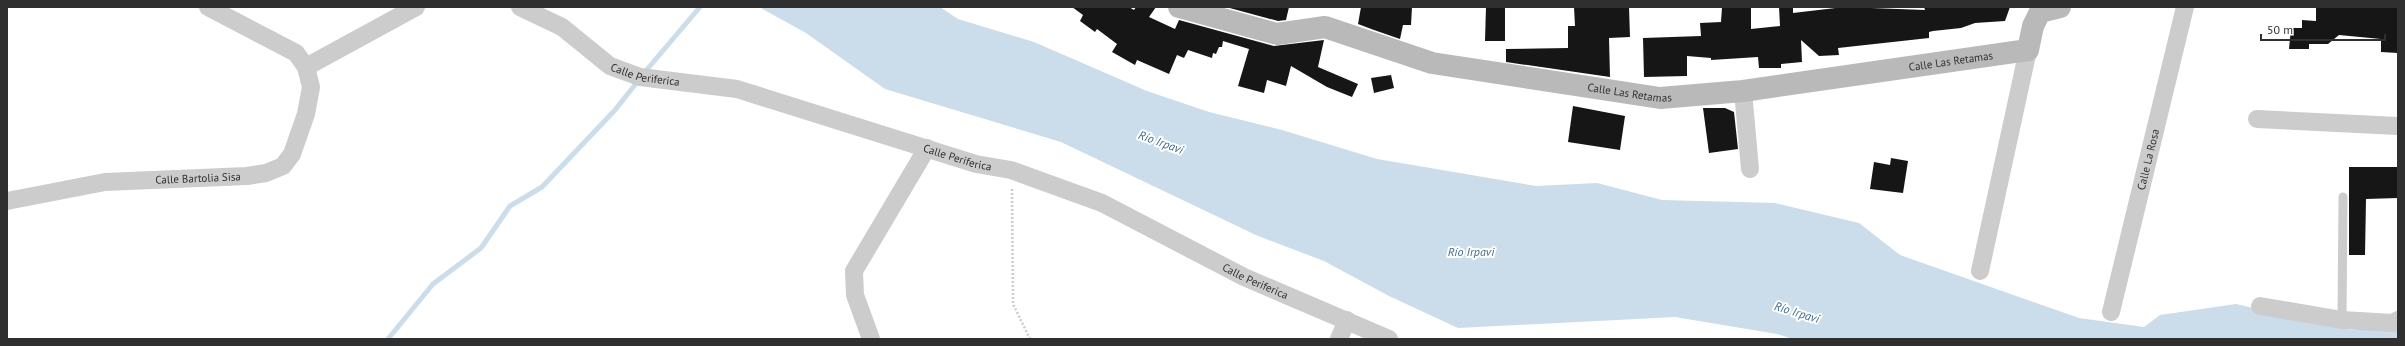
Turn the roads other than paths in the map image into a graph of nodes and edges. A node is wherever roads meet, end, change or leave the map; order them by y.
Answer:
1 (208, 7) edge
2 (416, 7) edge
3 (520, 7) edge
4 (1179, 7) edge
5 (2060, 7) edge
6 (2185, 7) edge
7 (2028, 50) junction
8 (306, 67) junction
9 (1743, 91) junction
10 (2257, 119) dead end
11 (2398, 126) edge
12 (927, 148) junction
13 (1750, 169) dead end
14 (2343, 198) dead end
15 (7, 201) edge
16 (1980, 271) dead end
17 (2260, 306) dead end
18 (2111, 312) dead end
19 (1347, 320) junction
20 (2342, 320) junction
21 (2398, 320) edge
22 (871, 339) edge
23 (1339, 339) edge
24 (1389, 339) edge

1 - 8 street
2 - 8 street
3 - 12 street, Calle Periferica
4 - 9 street, Calle Las Retamas
5 - 7 street
6 - 18 street, Calle La Rosa
7 - 9 street, Calle Las Retamas
7 - 16 street
8 - 15 street, Calle Bartolia Sisa
9 - 13 street
10 - 11 street
12 - 19 street, Calle Periferica
12 - 22 street
14 - 20 lane
17 - 20 street
19 - 23 street
19 - 24 street, Calle Periferica
20 - 21 street

